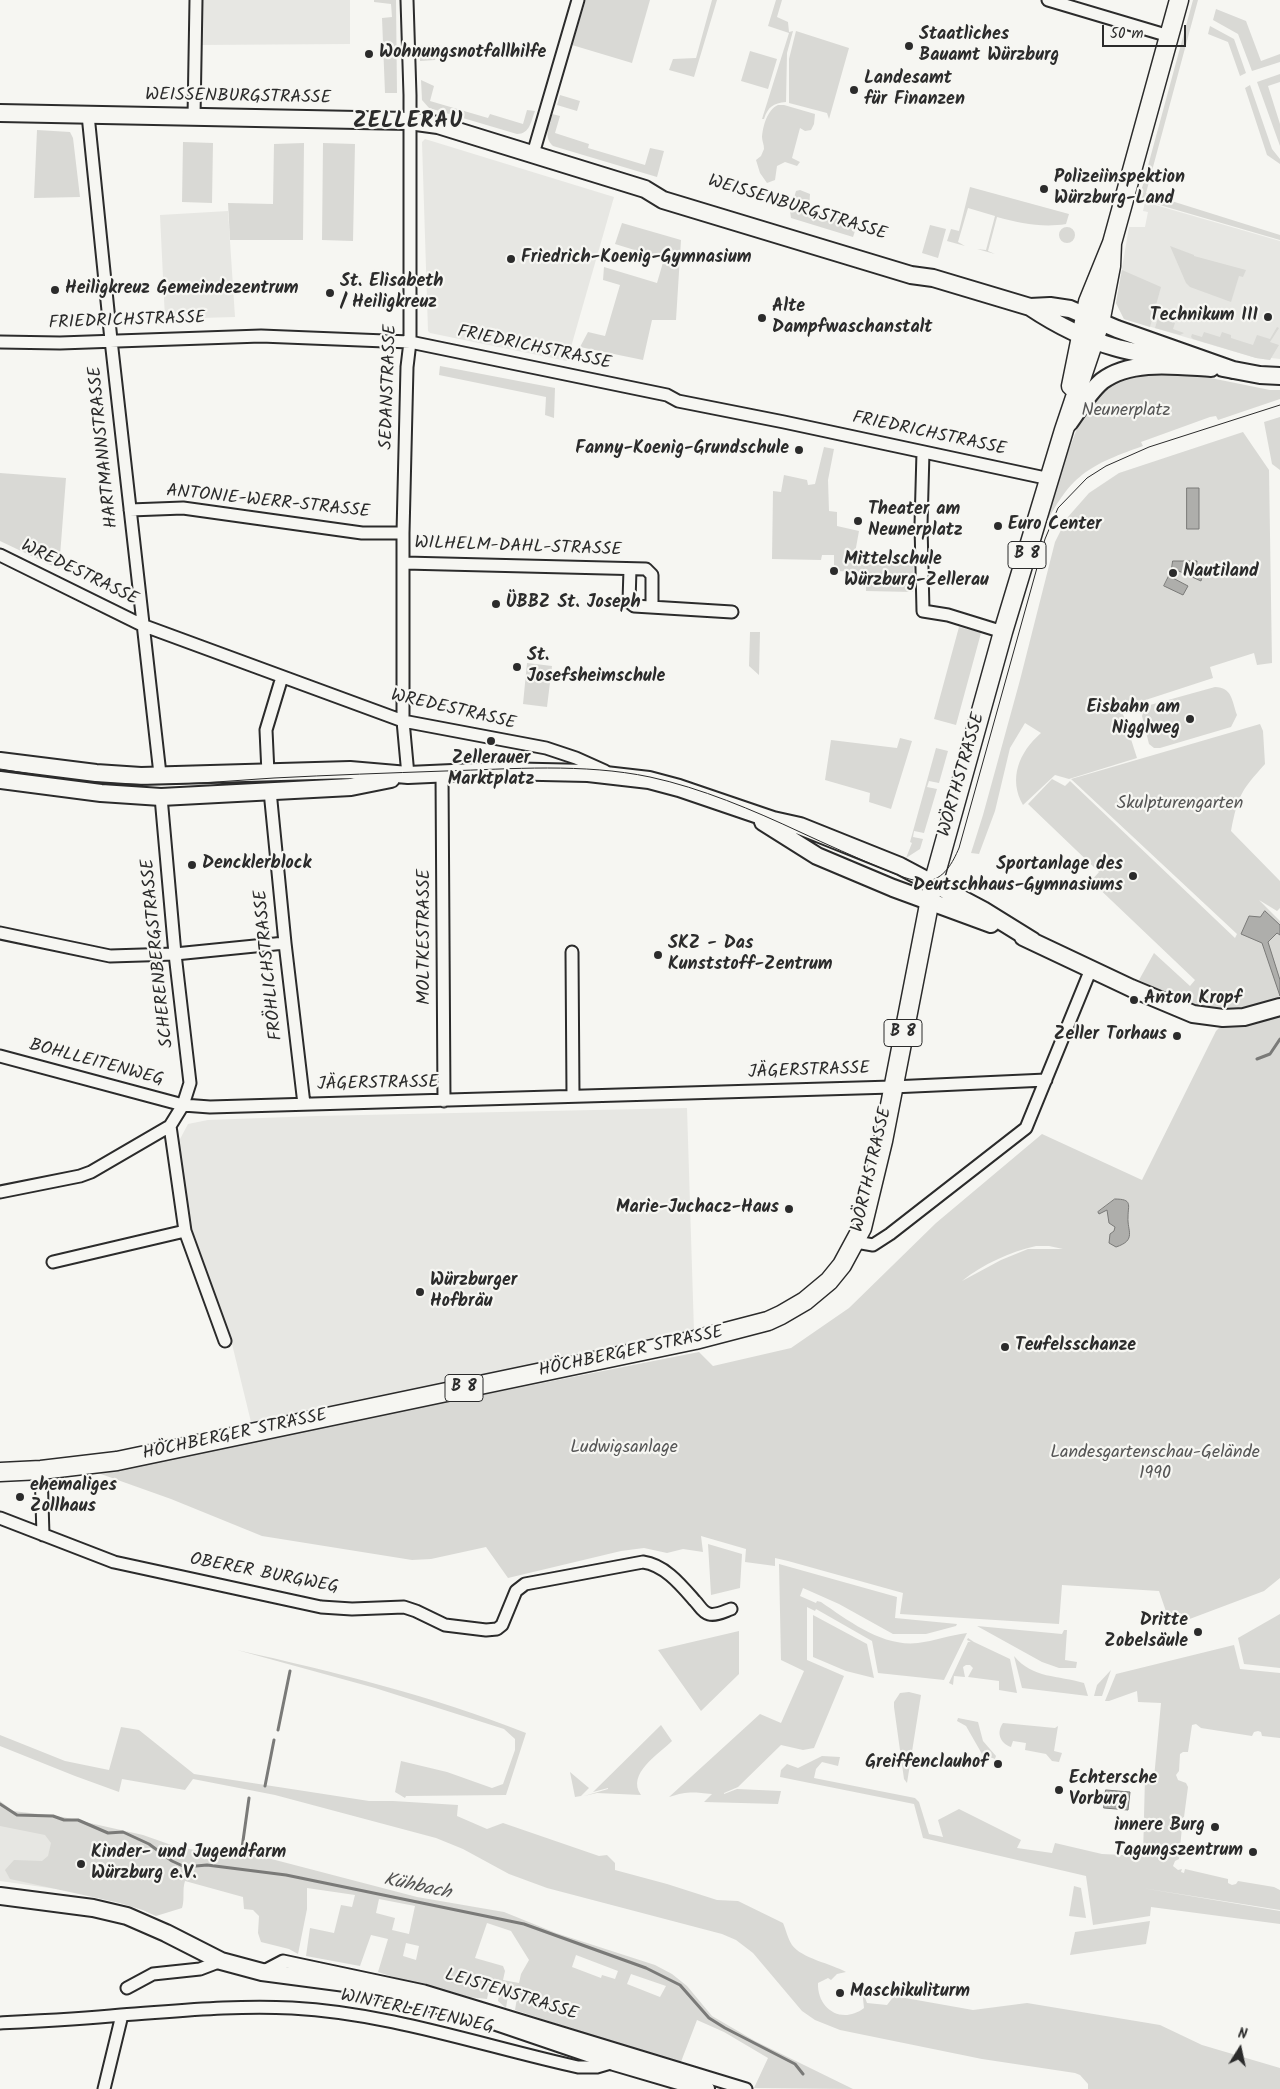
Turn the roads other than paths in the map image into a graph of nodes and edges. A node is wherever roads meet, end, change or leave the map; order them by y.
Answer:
1 (196, 0) edge
2 (407, 0) edge
3 (578, 0) edge
4 (1048, 0) edge
5 (1179, 0) edge
6 (1169, 36) junction
7 (0, 113) edge
8 (88, 115) junction
9 (194, 117) junction
10 (409, 121) junction
11 (532, 154) junction
12 (1030, 306) junction
13 (1092, 319) junction
14 (1088, 338) junction
15 (111, 340) junction
16 (0, 342) edge
17 (410, 342) junction
18 (1233, 370) junction
19 (1275, 376) edge
20 (1064, 430) junction
21 (923, 452) junction
22 (1050, 479) junction
23 (130, 510) junction
24 (403, 533) junction
25 (0, 555) edge
26 (404, 562) junction
27 (630, 569) junction
28 (652, 606) junction
29 (732, 612) dead end
30 (142, 625) junction
31 (1004, 632) junction
32 (282, 677) junction
33 (403, 722) junction
34 (0, 761) edge
35 (268, 773) junction
36 (160, 774) junction
37 (442, 774) junction
38 (408, 775) junction
39 (616, 775) junction
40 (0, 780) edge
41 (270, 791) junction
42 (161, 797) junction
43 (738, 809) junction
44 (931, 892) junction
45 (0, 933) edge
46 (284, 943) junction
47 (572, 952) dead end
48 (175, 954) junction
49 (1091, 969) junction
50 (1280, 1006) edge
51 (0, 1056) edge
52 (1046, 1080) junction
53 (892, 1087) junction
54 (573, 1096) junction
55 (444, 1101) junction
56 (304, 1104) junction
57 (183, 1105) junction
58 (170, 1126) junction
59 (0, 1192) edge
60 (185, 1231) junction
61 (856, 1242) junction
62 (53, 1262) dead end
63 (225, 1341) dead end
64 (41, 1470) junction
65 (0, 1472) edge
66 (0, 1518) edge
67 (43, 1534) junction
68 (731, 1609) dead end
69 (0, 1896) edge
70 (221, 1961) junction
71 (262, 1972) junction
72 (128, 1988) dead end
73 (122, 2016) junction
74 (0, 2023) edge
75 (614, 2062) junction
76 (104, 2089) edge
77 (706, 2089) edge
78 (746, 2089) edge

1 - 9 street
2 - 10 street, SEDANSTRASSE
3 - 11 street
4 - 6 street
5 - 6 main road, WÖRTHSTRASSE
6 - 13 main road, WÖRTHSTRASSE
7 - 8 street, WEISSENBURGSTRASSE
8 - 9 street, WEISSENBURGSTRASSE
8 - 15 street, HARTMANNSTRASSE
9 - 10 street, WEISSENBURGSTRASSE
10 - 11 street, WEISSENBURGSTRASSE
10 - 17 street, SEDANSTRASSE
11 - 12 street, WEISSENBURGSTRASSE
12 - 13 street, WEISSENBURGSTRASSE
12 - 14 street, WEISSENBURGSTRASSE
13 - 14 main road, WÖRTHSTRASSE
13 - 18 street, B 8
14 - 18 street, B 8
14 - 20 main road, WÖRTHSTRASSE / B 8
15 - 16 street, FRIEDRICHSTRASSE
15 - 17 street, FRIEDRICHSTRASSE
15 - 23 street, HARTMANNSTRASSE
17 - 21 street, FRIEDRICHSTRASSE
17 - 24 street, SEDANSTRASSE
18 - 19 street, B 8
18 - 20 street, B 8
20 - 22 main road, WÖRTHSTRASSE / B 8
21 - 22 street, FRIEDRICHSTRASSE
21 - 31 street
22 - 31 main road, WÖRTHSTRASSE / B 8
23 - 24 street, ANTONIE-WERR-STRASSE
23 - 30 street, HARTMANNSTRASSE
24 - 26 street, SEDANSTRASSE
25 - 30 street, WREDESTRASSE
26 - 27 street, WILHELM-DAHL-STRASSE
26 - 33 street, SEDANSTRASSE
27 - 28 street, WILHELM-DAHL-STRASSE
27 - 28 street, WILHELM-DAHL-STRASSE
28 - 29 street, WILHELM-DAHL-STRASSE
30 - 32 street, WREDESTRASSE
30 - 36 street, HARTMANNSTRASSE
31 - 44 main road, WÖRTHSTRASSE / B 8
32 - 33 street, WREDESTRASSE
32 - 35 street
33 - 38 street, SEDANSTRASSE
33 - 39 street, WREDESTRASSE
34 - 36 street
35 - 36 street
35 - 38 street
35 - 41 street
36 - 42 street
37 - 38 street
37 - 39 street
37 - 55 street, MOLTKESTRASSE
38 - 41 street
39 - 43 street
40 - 42 street
41 - 42 street
41 - 46 street, FRÖHLICHSTRASSE
42 - 48 street, SCHERENBERGSTRASSE
43 - 44 street
43 - 44 street
44 - 49 street
44 - 53 main road, WÖRTHSTRASSE / B 8
45 - 48 street
46 - 48 street
46 - 56 street, FRÖHLICHSTRASSE
47 - 54 street
48 - 57 street, SCHERENBERGSTRASSE
49 - 50 street
49 - 52 street
51 - 57 street, BOHLLEITENWEG
52 - 53 street, JÄGERSTRASSE
52 - 61 street
53 - 54 street, JÄGERSTRASSE
53 - 61 main road, WÖRTHSTRASSE / B 8
54 - 55 street, JÄGERSTRASSE
55 - 56 street, JÄGERSTRASSE
56 - 57 street, JÄGERSTRASSE
57 - 58 street, SCHERENBERGSTRASSE
58 - 59 street
58 - 60 street
60 - 62 street
60 - 63 street
61 - 64 main road, HÖCHBERGER STRASSE / B 8
64 - 65 main road, HÖCHBERGER STRASSE / B 8
64 - 67 street
66 - 67 street, OBERER BURGWEG
67 - 68 street, OBERER BURGWEG
69 - 70 street, LEISTENSTRASSE
70 - 71 street, LEISTENSTRASSE
70 - 72 street
71 - 75 street, LEISTENSTRASSE
71 - 78 street, LEISTENSTRASSE
73 - 74 street, WINTERLEITENWEG
73 - 75 street, WINTERLEITENWEG
73 - 76 street
75 - 77 street, LEISTENSTRASSE

